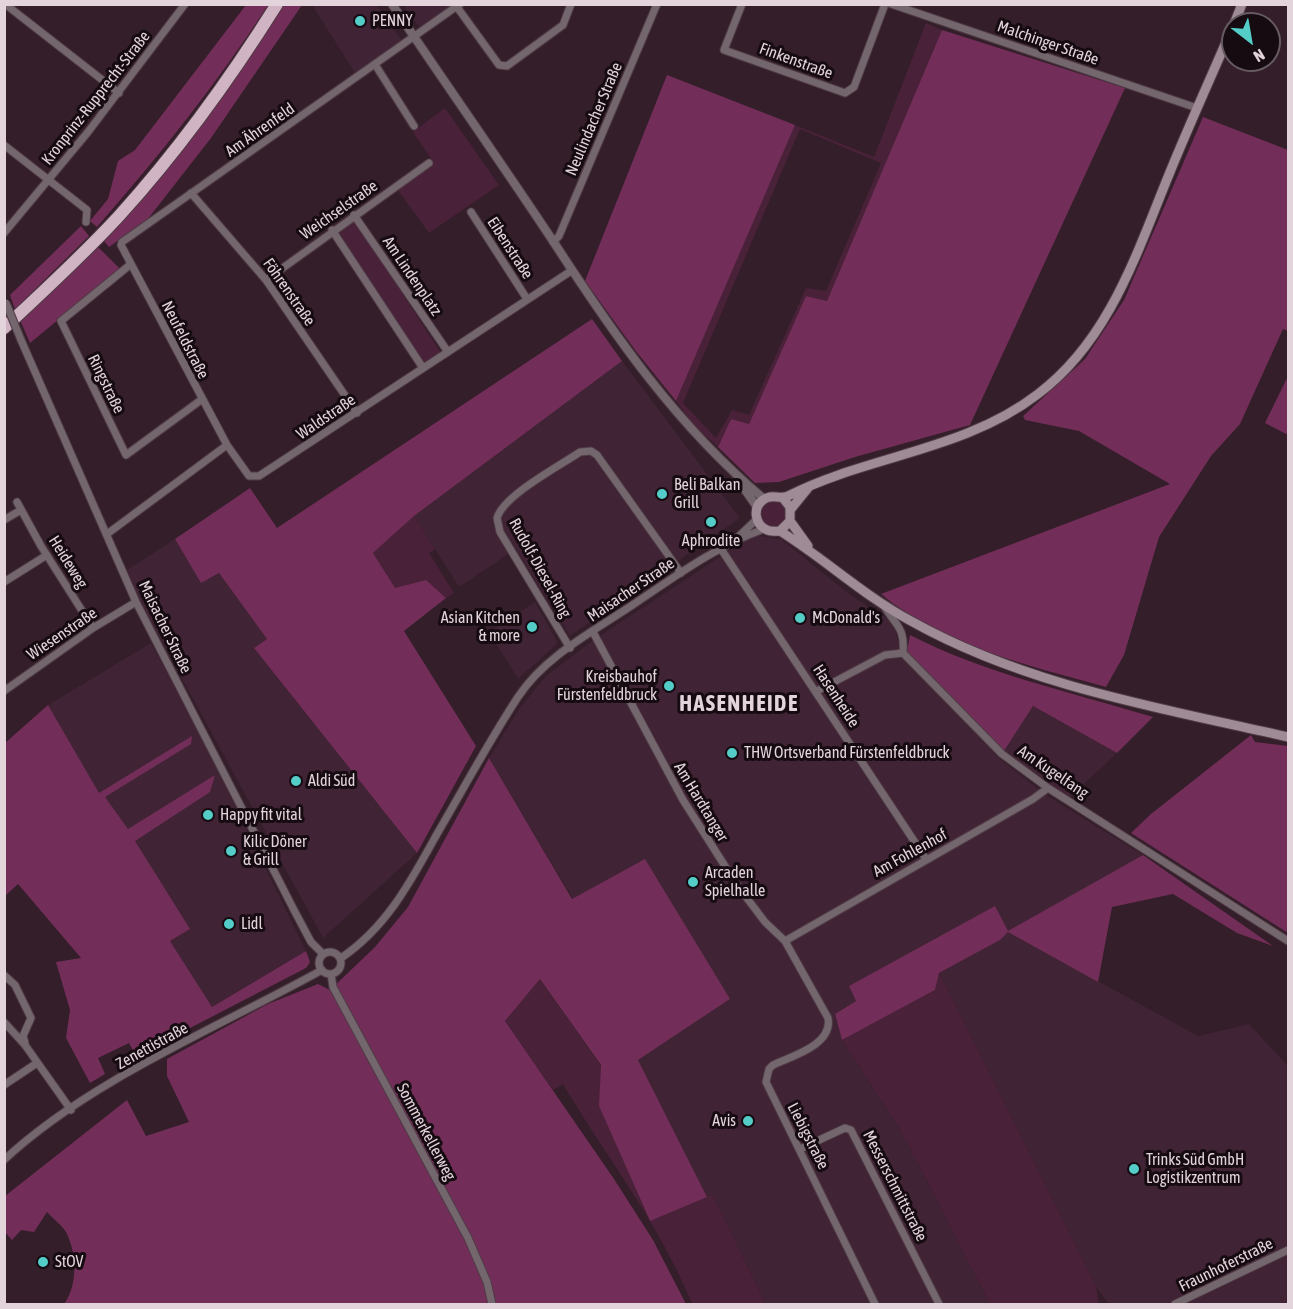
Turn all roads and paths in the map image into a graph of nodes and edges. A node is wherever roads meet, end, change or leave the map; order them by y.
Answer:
1 (5, 4) edge
2 (185, 4) edge
3 (277, 4) edge
4 (392, 4) edge
5 (571, 4) edge
6 (657, 4) edge
7 (742, 4) edge
8 (885, 4) edge
9 (891, 4) edge
10 (458, 5) edge
11 (414, 37) junction
12 (1221, 53) edge
13 (376, 66) junction
14 (118, 93) junction
15 (1197, 108) junction
16 (414, 126) dead end
17 (4, 145) edge
18 (429, 163) dead end
19 (50, 179) junction
20 (191, 193) junction
21 (471, 212) dead end
22 (354, 215) junction
23 (86, 222) dead end
24 (332, 231) junction
25 (4, 233) edge
26 (553, 242) junction
27 (121, 245) joint
28 (131, 264) junction
29 (571, 271) junction
30 (266, 280) junction
31 (527, 298) junction
32 (5, 301) edge
33 (4, 328) edge
34 (448, 352) junction
35 (423, 368) junction
36 (201, 400) junction
37 (357, 413) junction
38 (227, 445) junction
39 (738, 478) junction
40 (811, 484) junction
41 (783, 498) junction
42 (764, 499) junction
43 (757, 507) junction
44 (791, 509) junction
45 (757, 519) junction
46 (4, 520) edge
47 (790, 521) junction
48 (764, 529) junction
49 (780, 531) junction
50 (107, 534) junction
51 (735, 541) junction
52 (721, 549) junction
53 (811, 550) junction
54 (47, 555) junction
55 (681, 573) junction
56 (4, 582) edge
57 (136, 602) junction
58 (884, 606) junction
59 (93, 628) junction
60 (593, 632) junction
61 (570, 648) junction
62 (903, 653) junction
63 (4, 691) edge
64 (817, 691) junction
65 (1288, 736) edge
66 (1048, 788) junction
67 (926, 859) junction
68 (785, 941) junction
69 (1288, 941) edge
70 (323, 954) junction
71 (341, 958) junction
72 (322, 970) junction
73 (331, 974) junction
74 (4, 975) edge
75 (821, 1005) joint
76 (4, 1022) edge
77 (25, 1045) junction
78 (37, 1063) junction
79 (4, 1085) edge
80 (71, 1110) junction
81 (800, 1149) junction
82 (4, 1160) edge
83 (1288, 1250) edge
84 (492, 1305) edge
85 (875, 1305) edge
86 (939, 1305) edge
87 (1175, 1305) edge

1 - 14 street
2 - 14 street, Kronprinz-Rupprecht-Straße
3 - 33 highway
4 - 11 street
5 - 10 street
6 - 26 street, Neulindacher Straße
7 - 8 street, Finkenstraße
9 - 15 street, Malchinger Straße
10 - 11 street
11 - 13 street, Am Ährenfeld
11 - 26 street
12 - 15 main road
13 - 16 street
13 - 20 street, Am Ährenfeld
14 - 19 street, Kronprinz-Rupprecht-Straße
15 - 40 main road
17 - 19 street
18 - 22 street, Weichselstraße
19 - 23 street, Kronprinz-Rupprecht-Straße
19 - 25 street, Kronprinz-Rupprecht-Straße
20 - 27 street, Am Ährenfeld
20 - 30 street, Föhrenstraße
21 - 31 street, Eibenstraße
22 - 24 street, Weichselstraße
22 - 34 street, Am Lindenplatz
24 - 30 street, Weichselstraße
24 - 35 street
26 - 29 street
27 - 28 street, Neufeldstraße
28 - 36 street, Neufeldstraße
28 - 36 street, Ringstraße
29 - 31 street, Waldstraße
29 - 39 street
30 - 37 street, Föhrenstraße
31 - 34 street, Waldstraße
32 - 50 street, Maisacher Straße, bridge
34 - 35 street, Waldstraße
35 - 37 street, Waldstraße
36 - 38 street, Neufeldstraße
37 - 38 street, Waldstraße
38 - 50 street
39 - 42 street
39 - 43 street
40 - 41 main road
40 - 44 main road
41 - 42 main road
41 - 44 main road
42 - 43 main road
43 - 45 main road
44 - 47 main road
45 - 48 main road
45 - 51 street, Maisacher Straße
46 - 54 street, Heideweg
47 - 49 main road
47 - 53 main road
48 - 49 main road
48 - 51 street, Maisacher Straße
49 - 53 main road
50 - 57 street, Maisacher Straße
51 - 52 street, Maisacher Straße
52 - 55 street, Maisacher Straße
52 - 64 street, Hasenheide
53 - 58 main road
54 - 56 street
54 - 59 street, Heideweg
55 - 60 street, Maisacher Straße
55 - 61 street, Rudolf-Diesel-Ring
57 - 59 street, Wiesenstraße
57 - 70 street, Maisacher Straße
58 - 62 street
58 - 65 main road
59 - 63 street, Wiesenstraße
60 - 61 street, Maisacher Straße
60 - 68 street, Am Hardtanger
61 - 71 street, Maisacher Straße
62 - 64 street
62 - 66 street, Am Kugelfang
64 - 67 street, Hasenheide
66 - 67 street, Am Fohlenhof
66 - 69 street, Am Kugelfang
67 - 68 street, Am Fohlenhof
68 - 75 street, Am Hardtanger
70 - 71 street
70 - 72 street
71 - 73 street
72 - 73 street
72 - 80 street, Zenettistraße
73 - 84 street, Sommerkellerweg
74 - 77 street
75 - 81 street, Liebigstraße
76 - 77 street
77 - 78 street
78 - 79 street
78 - 80 street
80 - 82 street, Zenettistraße
81 - 85 street, Liebigstraße
81 - 86 street, Messerschmittstraße
83 - 87 street, Fraunhoferstraße

